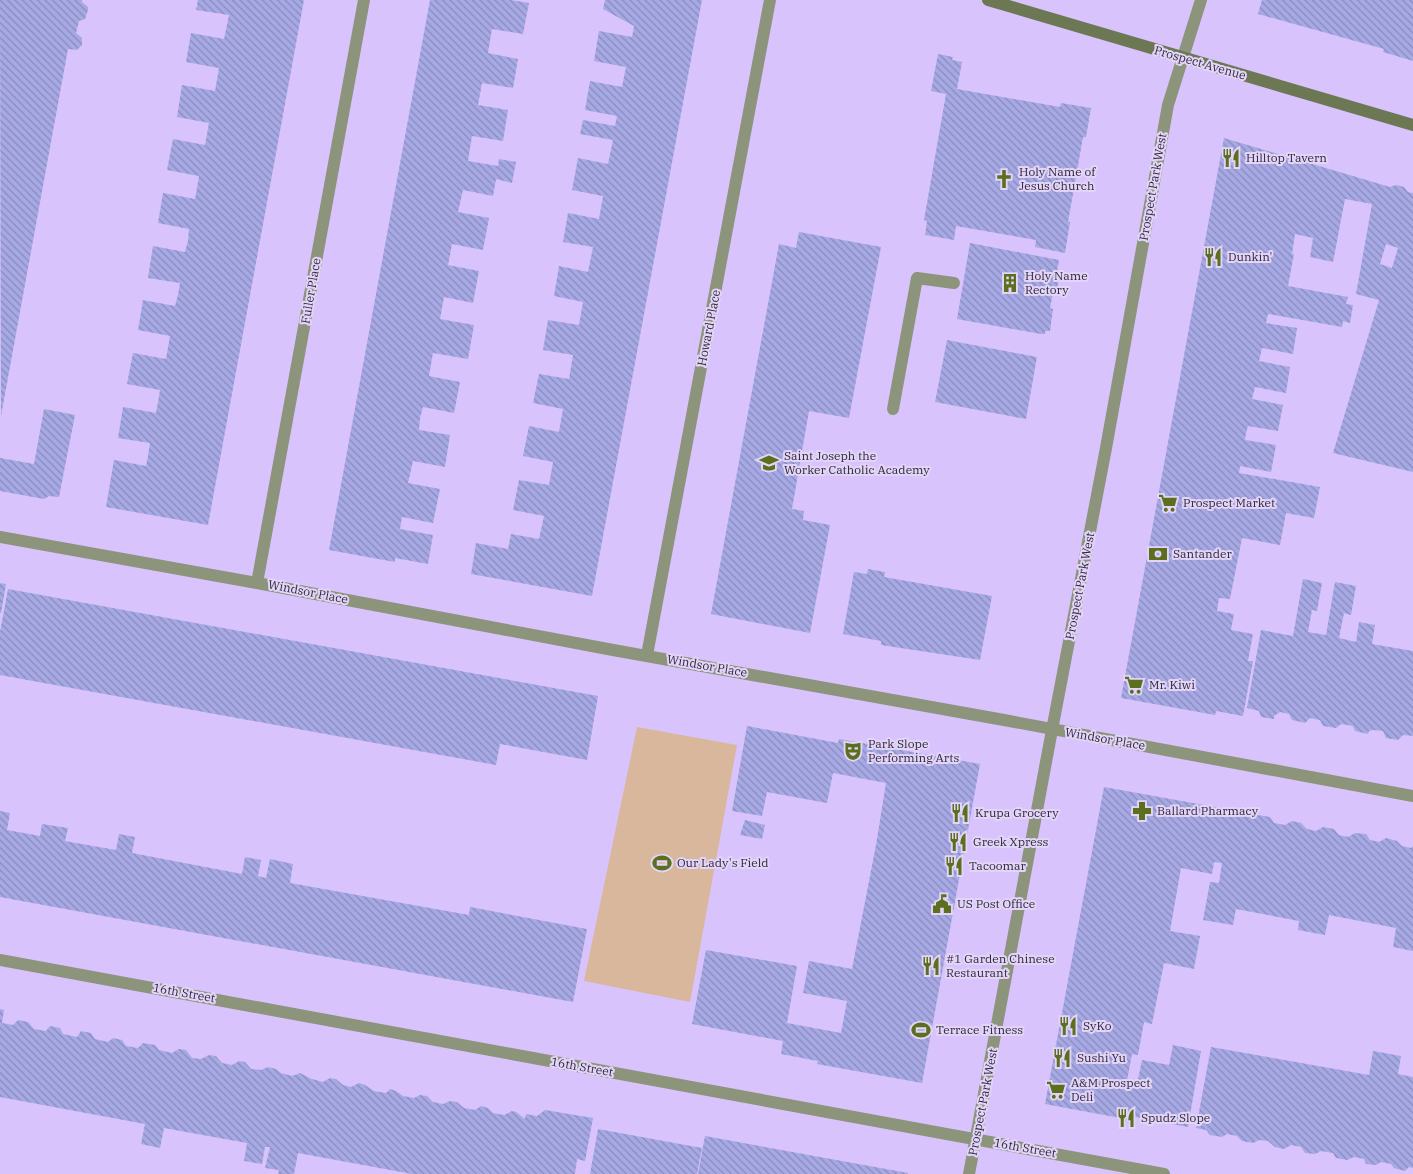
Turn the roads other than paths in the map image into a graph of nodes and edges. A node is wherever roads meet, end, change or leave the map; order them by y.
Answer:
1 (364, 0) edge
2 (770, 0) edge
3 (988, 0) edge
4 (1201, 0) edge
5 (1182, 57) junction
6 (1413, 125) edge
7 (954, 283) dead end
8 (893, 409) dead end
9 (0, 537) edge
10 (257, 583) junction
11 (647, 655) junction
12 (1052, 730) junction
13 (1413, 796) edge
14 (0, 960) edge
15 (975, 1139) junction
16 (969, 1174) edge
17 (1164, 1174) edge

1 - 10 street, Fuller Place
2 - 11 street, Howard Place
3 - 5 street, Prospect Avenue
4 - 5 street, Prospect Park West
5 - 6 street, Prospect Avenue
5 - 12 street, Prospect Park West
7 - 8 street
9 - 10 street, Windsor Place
10 - 11 street, Windsor Place
11 - 12 street, Windsor Place
12 - 13 street, Windsor Place
12 - 15 street, Prospect Park West
14 - 15 street, 16th Street
15 - 16 street, Prospect Park West
15 - 17 street, 16th Street

